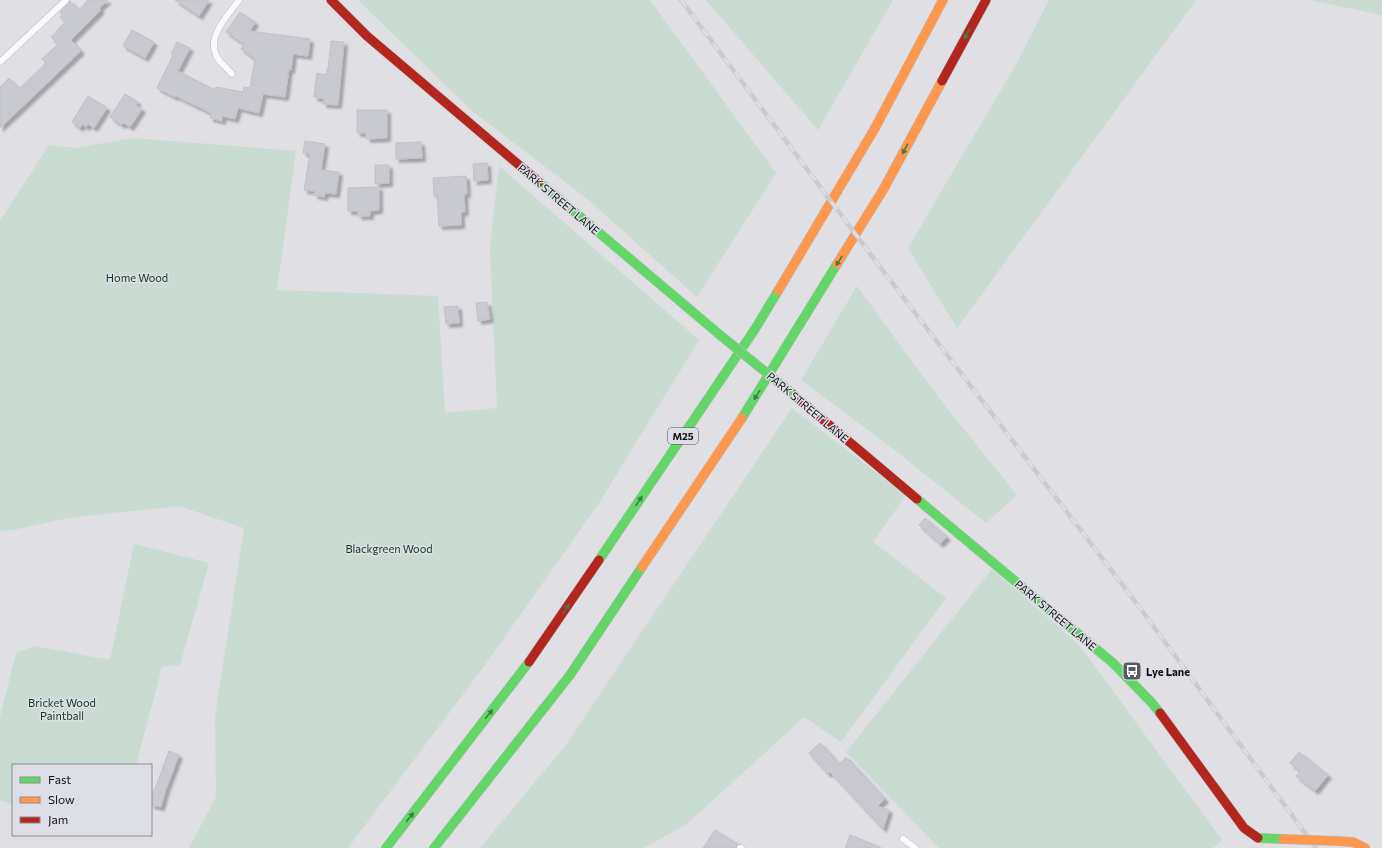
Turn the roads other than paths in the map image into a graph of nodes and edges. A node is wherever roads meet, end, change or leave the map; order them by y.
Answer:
1 (66, 0) edge
2 (239, 0) edge
3 (331, 0) edge
4 (944, 0) edge
5 (986, 0) edge
6 (0, 62) edge
7 (232, 74) dead end
8 (1258, 838) junction
9 (903, 839) dead end
10 (386, 848) edge
11 (434, 848) edge
12 (915, 848) edge
13 (1263, 848) edge
14 (1365, 848) edge

1 - 6 lane
2 - 7 lane
3 - 8 main road, PARK STREET LANE, bridge
10 -> 4 main road, M25
5 -> 11 main road
8 - 13 main road
8 - 14 main road, bridge
9 - 12 lane

